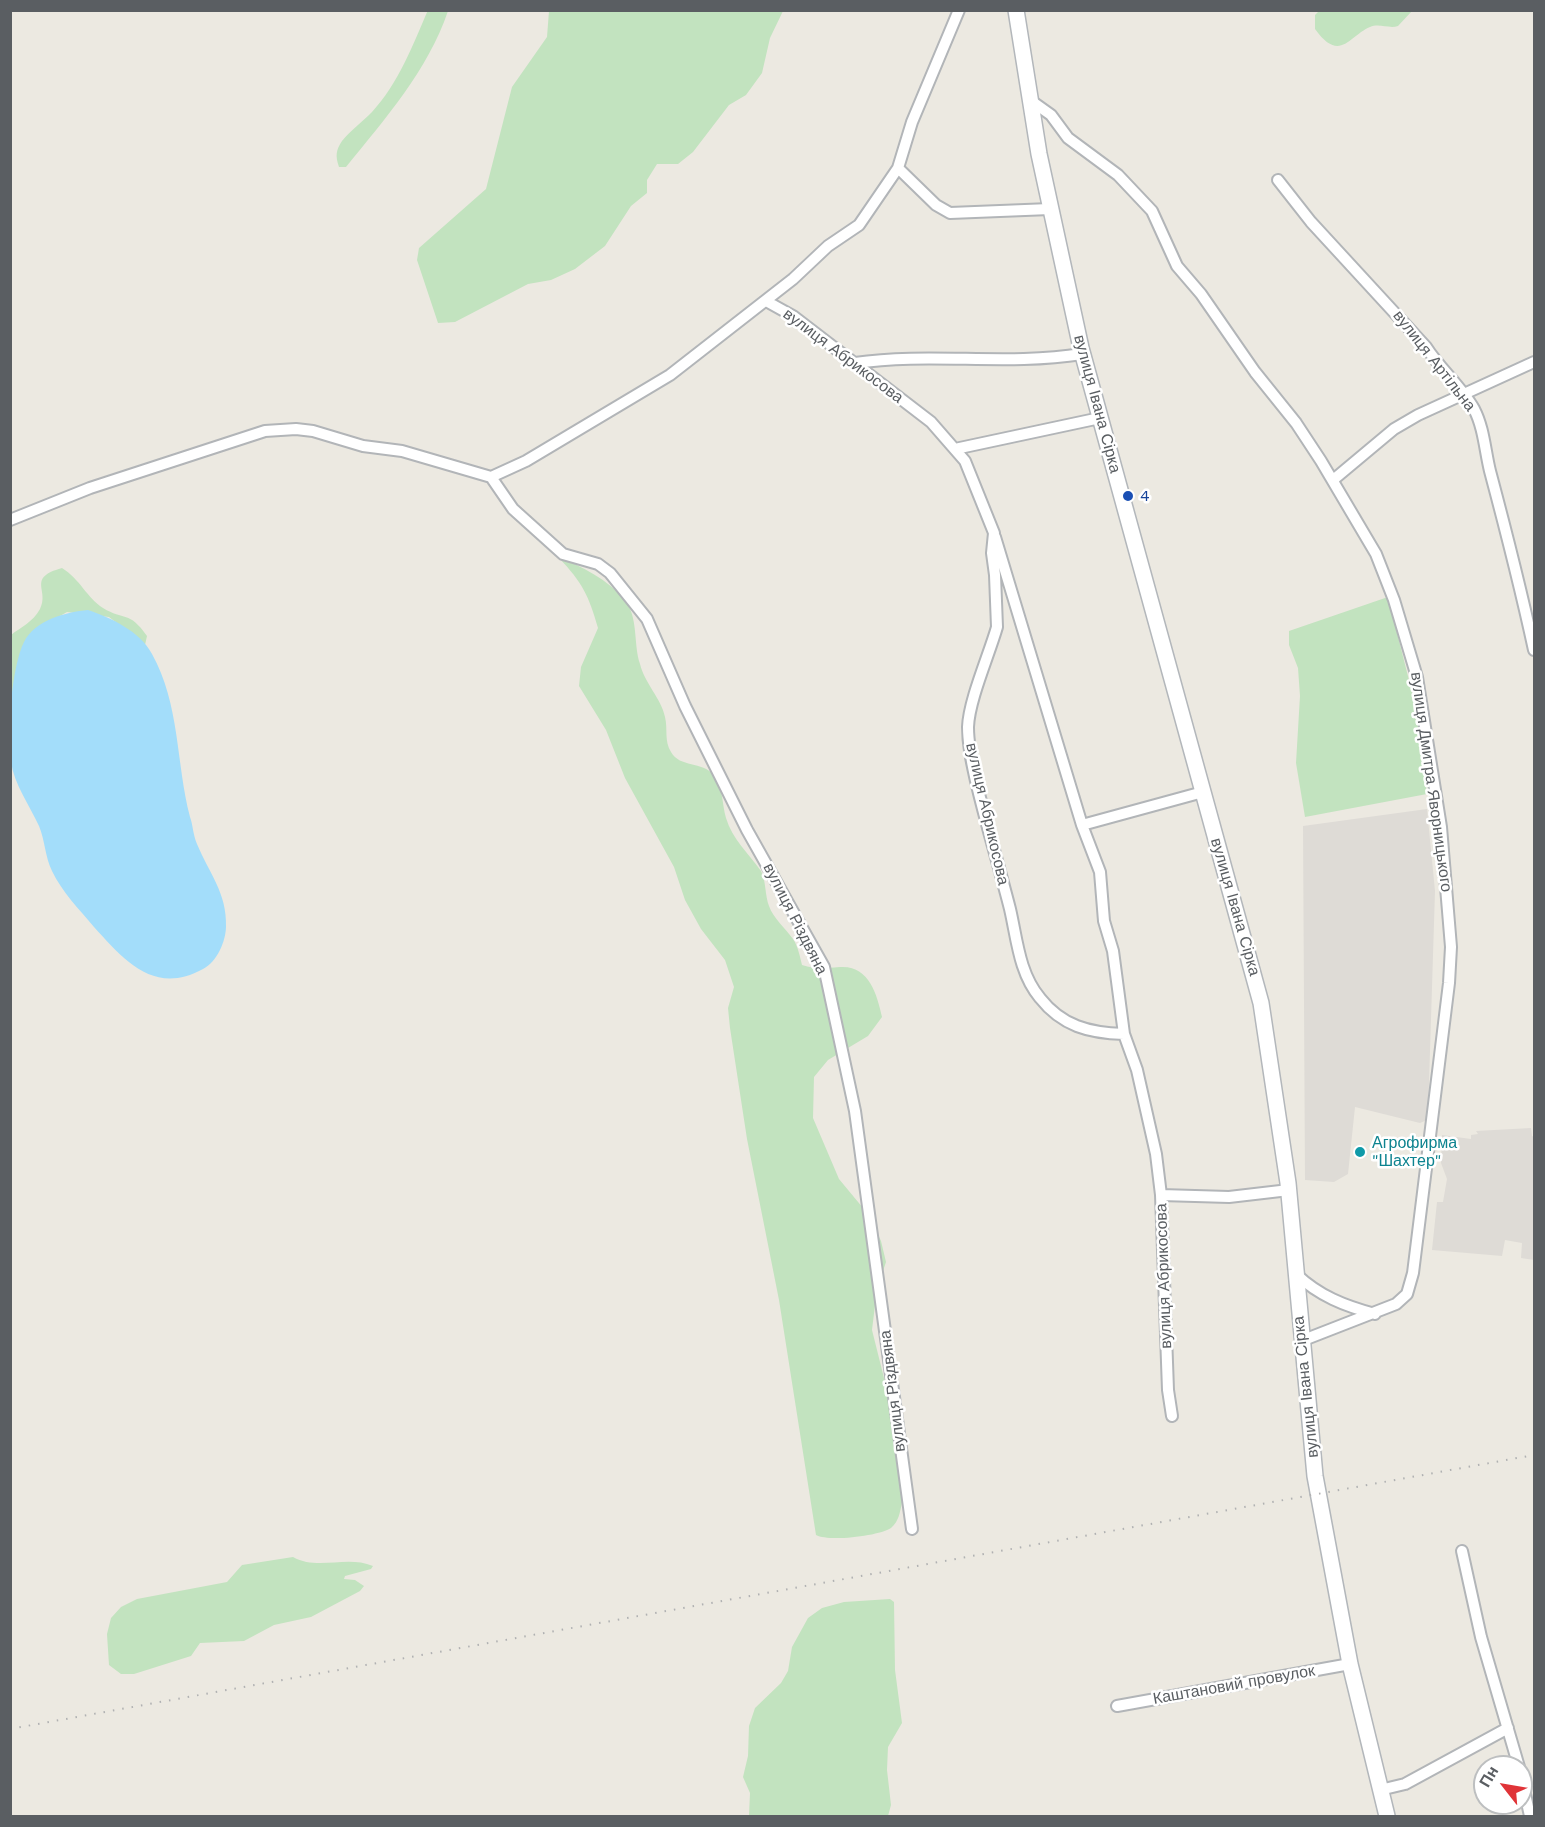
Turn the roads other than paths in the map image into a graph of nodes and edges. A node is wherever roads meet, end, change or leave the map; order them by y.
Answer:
1 (959, 10) edge
2 (1016, 10) edge
3 (1030, 100) junction
4 (898, 168) junction
5 (1278, 180) dead end
6 (1050, 209) junction
7 (766, 301) junction
8 (1082, 354) junction
9 (1534, 362) edge
10 (855, 363) junction
11 (1464, 396) junction
12 (1100, 418) junction
13 (955, 449) junction
14 (491, 477) junction
15 (1333, 480) junction
16 (10, 520) edge
17 (994, 533) junction
18 (1534, 650) edge
19 (1203, 792) junction
20 (1082, 825) junction
21 (1124, 1034) junction
22 (1289, 1190) junction
23 (1161, 1195) junction
24 (1295, 1273) junction
25 (1375, 1314) junction
26 (1301, 1341) junction
27 (1172, 1416) dead end
28 (912, 1529) dead end
29 (1462, 1551) dead end
30 (1350, 1664) junction
31 (1118, 1706) dead end
32 (1508, 1728) junction
33 (1516, 1755) edge
34 (1380, 1790) junction
35 (1387, 1816) edge

1 - 4 street
2 - 3 street, вулиця Івана Сірка
3 - 6 street, вулиця Івана Сірка
3 - 15 street, вулиця Дмитра Яворницького
4 - 6 street
4 - 7 street
5 - 11 street, вулиця Артільна
6 - 8 street, вулиця Івана Сірка
7 - 10 street, вулиця Абрикосова
7 - 14 street
8 - 10 street
8 - 12 street, вулиця Івана Сірка
9 - 11 street
10 - 13 street, вулиця Абрикосова
11 - 15 street
11 - 18 street, вулиця Артільна
12 - 13 street
12 - 19 street, вулиця Івана Сірка
13 - 17 street, вулиця Абрикосова
14 - 16 street
14 - 28 street, вулиця Різдвяна
15 - 25 street, вулиця Дмитра Яворницького
17 - 20 street, вулиця Абрикосова
17 - 21 street, вулиця Абрикосова
19 - 20 street
19 - 22 street, вулиця Івана Сірка
20 - 21 street, вулиця Абрикосова
21 - 23 street, вулиця Абрикосова
22 - 23 street
22 - 24 street, вулиця Івана Сірка
23 - 27 street, вулиця Абрикосова
24 - 25 street
24 - 26 street, вулиця Івана Сірка
25 - 26 street, вулиця Дмитра Яворницького
26 - 30 street, вулиця Івана Сірка
29 - 32 street
30 - 31 street, Каштановий провулок
30 - 34 street, вулиця Івана Сірка
32 - 33 street
32 - 34 street
34 - 35 street, вулиця Івана Сірка

